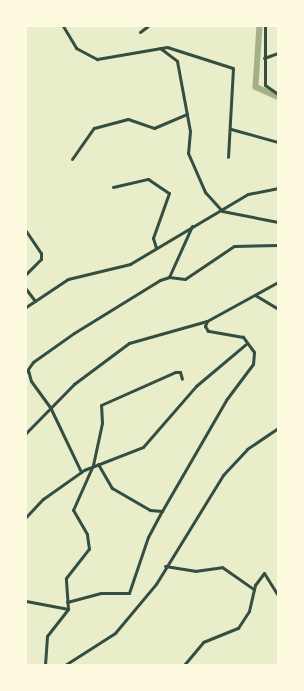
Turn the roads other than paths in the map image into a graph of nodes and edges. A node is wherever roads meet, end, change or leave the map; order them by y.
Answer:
1 (63, 26) edge
2 (148, 26) edge
3 (265, 26) edge
4 (140, 32) dead end
5 (160, 48) junction
6 (278, 53) edge
7 (264, 58) junction
8 (278, 94) edge
9 (187, 114) junction
10 (231, 129) junction
11 (278, 142) edge
12 (228, 157) dead end
13 (72, 159) dead end
14 (113, 187) dead end
15 (278, 188) edge
16 (218, 209) junction
17 (278, 222) edge
18 (192, 224) junction
19 (26, 231) edge
20 (278, 245) edge
21 (156, 248) junction
22 (26, 274) edge
23 (169, 277) junction
24 (278, 282) edge
25 (26, 289) edge
26 (255, 295) junction
27 (35, 301) junction
28 (26, 307) edge
29 (278, 308) edge
30 (207, 321) junction
31 (246, 344) junction
32 (27, 371) edge
33 (182, 379) dead end
34 (51, 409) junction
35 (278, 428) edge
36 (26, 433) edge
37 (98, 464) junction
38 (93, 465) junction
39 (81, 472) junction
40 (162, 511) junction
41 (26, 517) edge
42 (165, 566) junction
43 (254, 589) junction
44 (278, 595) edge
45 (26, 601) edge
46 (67, 602) junction
47 (68, 609) junction
48 (45, 665) edge
49 (65, 665) edge
50 (184, 665) edge

1 - 5 street
2 - 4 street
3 - 7 street
5 - 9 street
5 - 10 street
6 - 7 street
7 - 8 street
9 - 13 street
9 - 16 street
10 - 11 street
10 - 12 street
14 - 21 street
15 - 16 street
16 - 17 street
16 - 18 street
18 - 21 street
18 - 23 street
19 - 22 street
20 - 23 street
21 - 27 street
23 - 32 street
24 - 26 street
25 - 27 street
26 - 29 street
26 - 30 street
27 - 28 street
30 - 31 street
30 - 34 street
31 - 37 street
31 - 40 street
32 - 34 street
33 - 38 street
34 - 36 street
34 - 39 street
35 - 42 street
37 - 38 street
37 - 40 street
38 - 39 street
38 - 46 street
39 - 41 street
40 - 46 street
42 - 43 street
42 - 49 street
43 - 44 street
43 - 50 street
45 - 47 street
46 - 47 street
47 - 48 street

